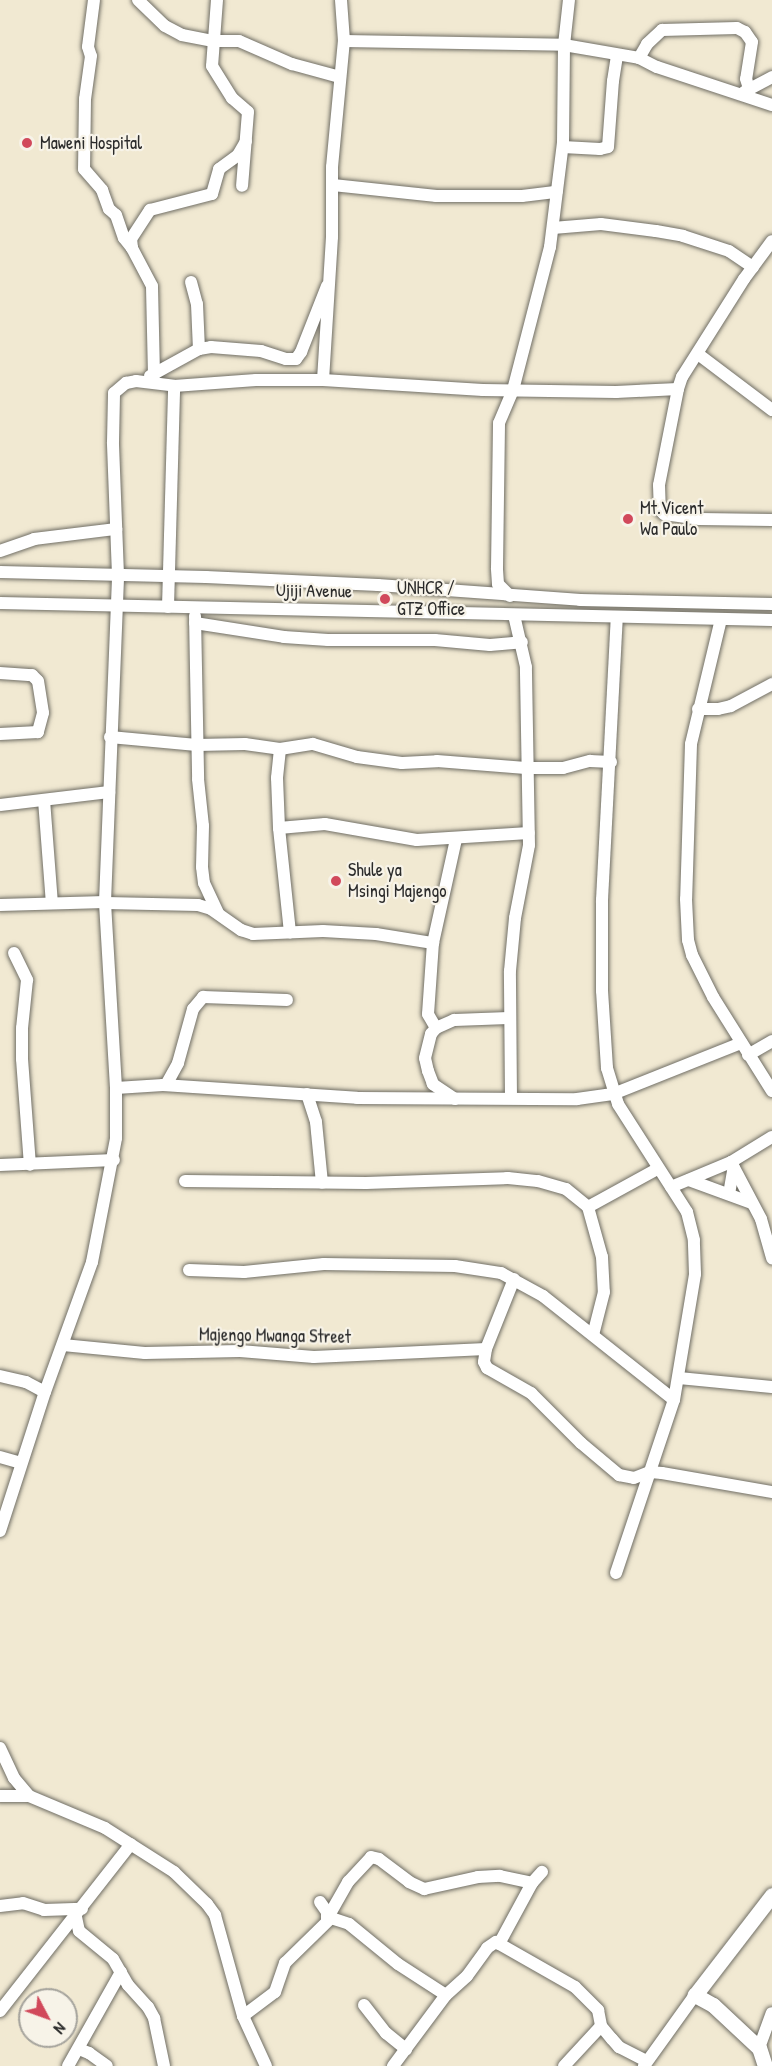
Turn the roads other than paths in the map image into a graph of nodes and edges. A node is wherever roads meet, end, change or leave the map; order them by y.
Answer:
1 (94, 0) edge
2 (138, 0) edge
3 (217, 0) edge
4 (341, 0) edge
5 (569, 0) edge
6 (213, 41) junction
7 (344, 41) junction
8 (564, 45) junction
9 (617, 56) junction
10 (639, 58) junction
11 (340, 77) junction
12 (772, 77) edge
13 (745, 91) junction
14 (772, 105) edge
15 (246, 141) junction
16 (562, 147) junction
17 (333, 184) junction
18 (242, 186) dead end
19 (557, 192) junction
20 (553, 228) junction
21 (770, 247) edge
22 (132, 248) junction
23 (753, 267) junction
24 (330, 280) junction
25 (191, 282) dead end
26 (199, 349) junction
27 (698, 354) junction
28 (154, 375) junction
29 (323, 380) junction
30 (135, 381) junction
31 (174, 386) junction
32 (678, 388) junction
33 (513, 390) junction
34 (772, 410) edge
35 (772, 520) edge
36 (116, 529) junction
37 (0, 551) edge
38 (0, 572) edge
39 (118, 575) junction
40 (167, 576) junction
41 (510, 596) junction
42 (0, 603) edge
43 (772, 604) edge
44 (115, 607) junction
45 (168, 608) junction
46 (195, 609) junction
47 (514, 615) junction
48 (617, 617) junction
49 (721, 619) junction
50 (772, 620) edge
51 (195, 623) junction
52 (522, 642) junction
53 (0, 673) edge
54 (772, 684) edge
55 (698, 708) junction
56 (0, 734) edge
57 (110, 737) junction
58 (197, 745) junction
59 (280, 749) junction
60 (611, 762) junction
61 (526, 768) junction
62 (110, 792) junction
63 (44, 800) junction
64 (0, 805) edge
65 (279, 828) junction
66 (529, 833) junction
67 (456, 839) junction
68 (106, 902) junction
69 (52, 903) junction
70 (0, 905) edge
71 (219, 914) junction
72 (290, 932) junction
73 (433, 943) junction
74 (14, 953) dead end
75 (287, 1000) dead end
76 (509, 1018) junction
77 (436, 1028) junction
78 (772, 1041) edge
79 (741, 1043) junction
80 (748, 1055) junction
81 (166, 1085) junction
82 (116, 1088) junction
83 (772, 1091) edge
84 (307, 1094) junction
85 (613, 1094) junction
86 (512, 1098) junction
87 (455, 1099) junction
88 (772, 1137) edge
89 (114, 1160) junction
90 (732, 1164) junction
91 (0, 1165) edge
92 (30, 1165) junction
93 (657, 1169) junction
94 (689, 1180) junction
95 (185, 1181) dead end
96 (322, 1183) junction
97 (671, 1187) junction
98 (729, 1194) junction
99 (752, 1203) junction
100 (588, 1207) junction
101 (772, 1258) edge
102 (189, 1270) dead end
103 (514, 1279) junction
104 (593, 1335) junction
105 (63, 1345) junction
106 (486, 1349) junction
107 (0, 1376) edge
108 (679, 1378) junction
109 (772, 1387) edge
110 (45, 1392) junction
111 (674, 1400) junction
112 (0, 1457) edge
113 (21, 1463) junction
114 (650, 1472) junction
115 (772, 1492) edge
116 (0, 1531) edge
117 (616, 1573) dead end
118 (0, 1748) edge
119 (0, 1796) edge
120 (29, 1796) junction
121 (131, 1844) junction
122 (542, 1872) dead end
123 (532, 1883) junction
124 (772, 1894) edge
125 (320, 1902) dead end
126 (0, 1906) edge
127 (79, 1913) junction
128 (327, 1919) junction
129 (499, 1944) junction
130 (121, 1972) junction
131 (447, 1995) junction
132 (695, 1995) junction
133 (364, 2005) dead end
134 (0, 2011) edge
135 (772, 2013) edge
136 (243, 2016) junction
137 (601, 2026) junction
138 (759, 2048) junction
139 (79, 2049) junction
140 (406, 2049) junction
141 (645, 2063) edge
142 (68, 2066) edge
143 (107, 2066) edge
144 (164, 2066) edge
145 (266, 2066) edge
146 (393, 2066) edge
147 (564, 2066) edge
148 (765, 2066) edge

1 - 22 street
2 - 6 street
3 - 6 street
4 - 7 street
5 - 8 street
6 - 11 street
6 - 15 street
7 - 8 street
7 - 11 street
8 - 9 street
8 - 16 street
9 - 10 street
9 - 16 street
10 - 13 street
10 - 13 street
11 - 17 street
12 - 13 street
13 - 14 street
15 - 18 street
15 - 22 street
16 - 19 street
17 - 19 street
17 - 24 street
19 - 20 street
20 - 23 street
20 - 33 street
21 - 23 street
22 - 28 street
23 - 27 street
24 - 26 street
24 - 29 street
25 - 26 street
26 - 28 street
27 - 32 street
27 - 34 street
28 - 30 street
29 - 31 street
29 - 33 street
30 - 31 street
30 - 36 street
31 - 40 street
32 - 33 street
32 - 35 street
33 - 41 street
36 - 37 street
36 - 39 street
38 - 39 street
39 - 40 street
39 - 44 street
40 - 41 street
40 - 45 street
41 - 43 street
42 - 44 street, Ujiji Avenue
44 - 45 street, Ujiji Avenue
44 - 57 street
45 - 46 street, Ujiji Avenue
46 - 47 street, Ujiji Avenue
46 - 51 street
47 - 48 street, Ujiji Avenue
47 - 52 street
48 - 49 street, Ujiji Avenue
48 - 60 street
49 - 50 street, Ujiji Avenue
49 - 55 street
51 - 52 street
51 - 58 street
52 - 61 street
53 - 56 street
54 - 55 street
55 - 79 street
57 - 58 street
57 - 62 street
58 - 59 street
58 - 71 street
59 - 61 street
59 - 65 street
60 - 61 street
60 - 85 street
61 - 66 street
62 - 63 street
62 - 68 street
63 - 64 street
63 - 69 street
65 - 67 street
65 - 72 street
66 - 67 street
66 - 76 street
67 - 73 street
68 - 69 street
68 - 71 street
68 - 82 street
69 - 70 street
71 - 72 street
72 - 73 street
73 - 77 street
74 - 92 street
75 - 81 street
76 - 77 street
76 - 86 street
77 - 87 street
78 - 80 street
79 - 80 street
79 - 85 street
80 - 83 street
81 - 82 street
81 - 84 street
82 - 89 street
84 - 87 street
84 - 96 street
85 - 86 street
85 - 93 street
86 - 87 street
88 - 90 street
89 - 92 street
89 - 105 street
90 - 94 street
90 - 98 street
90 - 99 street
91 - 92 street
93 - 97 street
93 - 100 street
94 - 97 street
94 - 98 street
95 - 96 street
96 - 100 street
97 - 108 street
98 - 99 street
99 - 101 street
100 - 104 street
102 - 103 street
103 - 104 street
103 - 106 street
104 - 111 street
105 - 106 street, Majengo Mwanga Street
105 - 110 street
106 - 114 street
107 - 110 street
108 - 109 street
108 - 111 street
110 - 113 street
111 - 114 street
112 - 113 street
113 - 116 street
114 - 115 street
114 - 117 street
118 - 120 street
119 - 120 street
120 - 121 street
121 - 127 street
121 - 136 street
122 - 123 street
123 - 128 street
123 - 129 street
124 - 132 main road
125 - 128 street
126 - 127 street
127 - 130 street
127 - 134 street
128 - 131 street
128 - 136 street
129 - 131 street
129 - 137 street
130 - 139 street
130 - 144 street
131 - 140 street
132 - 138 main road
132 - 141 street
133 - 140 street
135 - 138 street
136 - 145 street
137 - 141 street
137 - 147 street
138 - 148 main road
139 - 142 street
139 - 143 street
140 - 146 street

